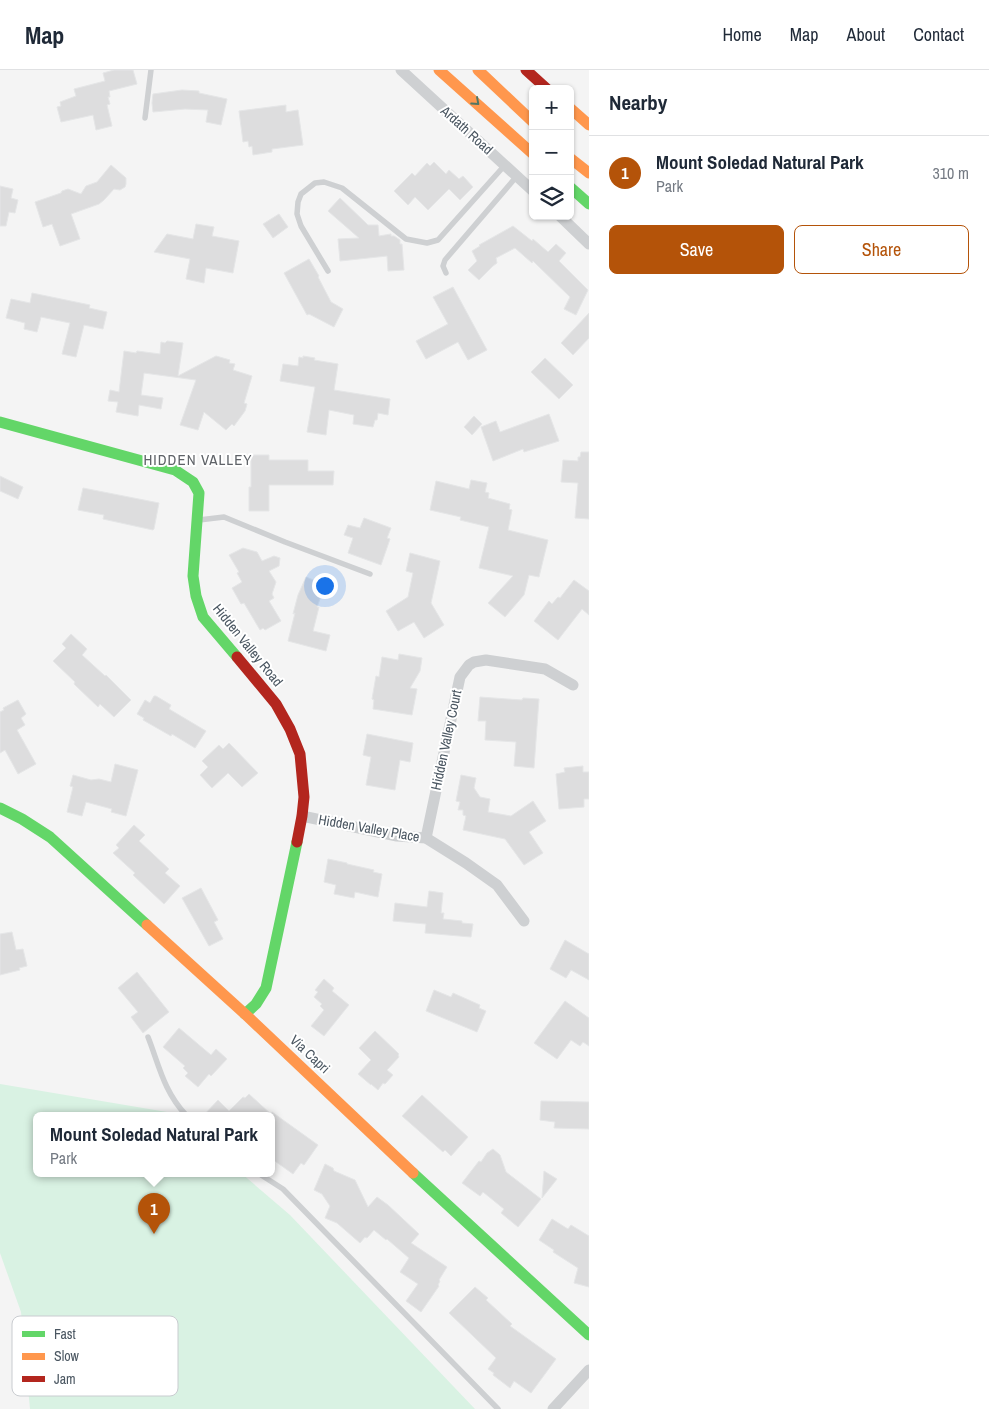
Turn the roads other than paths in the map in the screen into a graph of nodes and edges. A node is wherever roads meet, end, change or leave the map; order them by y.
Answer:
1 (151, 70) edge
2 (401, 70) edge
3 (439, 70) edge
4 (478, 70) edge
5 (526, 70) edge
6 (543, 85) edge
7 (574, 112) edge
8 (145, 118) dead end
9 (529, 118) edge
10 (589, 125) edge
11 (529, 150) edge
12 (574, 161) edge
13 (505, 165) junction
14 (589, 173) edge
15 (517, 176) junction
16 (529, 187) edge
17 (574, 191) edge
18 (589, 204) edge
19 (564, 220) edge
20 (589, 244) edge
21 (328, 271) dead end
22 (446, 273) dead end
23 (0, 422) edge
24 (197, 521) junction
25 (370, 574) dead end
26 (574, 685) dead end
27 (0, 808) edge
28 (302, 816) junction
29 (426, 838) junction
30 (524, 921) dead end
31 (245, 1014) junction
32 (148, 1037) dead end
33 (183, 1112) edge
34 (264, 1177) edge
35 (589, 1335) edge
36 (589, 1370) edge
37 (498, 1409) edge
38 (553, 1409) edge

1 - 8 lane
2 - 13 street, Ardath Road
3 -> 11 main road
4 - 9 main road
5 - 6 main road
7 - 10 main road
12 - 14 main road
13 - 15 street, Ardath Road
13 - 21 lane
15 - 16 street, Ardath Road
15 - 22 lane
17 - 18 main road
19 - 20 street
23 - 24 main road, Hidden Valley Road
24 - 25 lane
24 - 28 main road, Hidden Valley Road
26 - 29 street, Hidden Valley Court
27 - 31 main road, Via Capri
28 - 29 street, Hidden Valley Place
28 - 31 main road, Hidden Valley Road
29 - 30 street, Hidden Valley Place
31 - 35 main road, Via Capri
32 - 33 lane
34 - 37 lane
36 - 38 street

